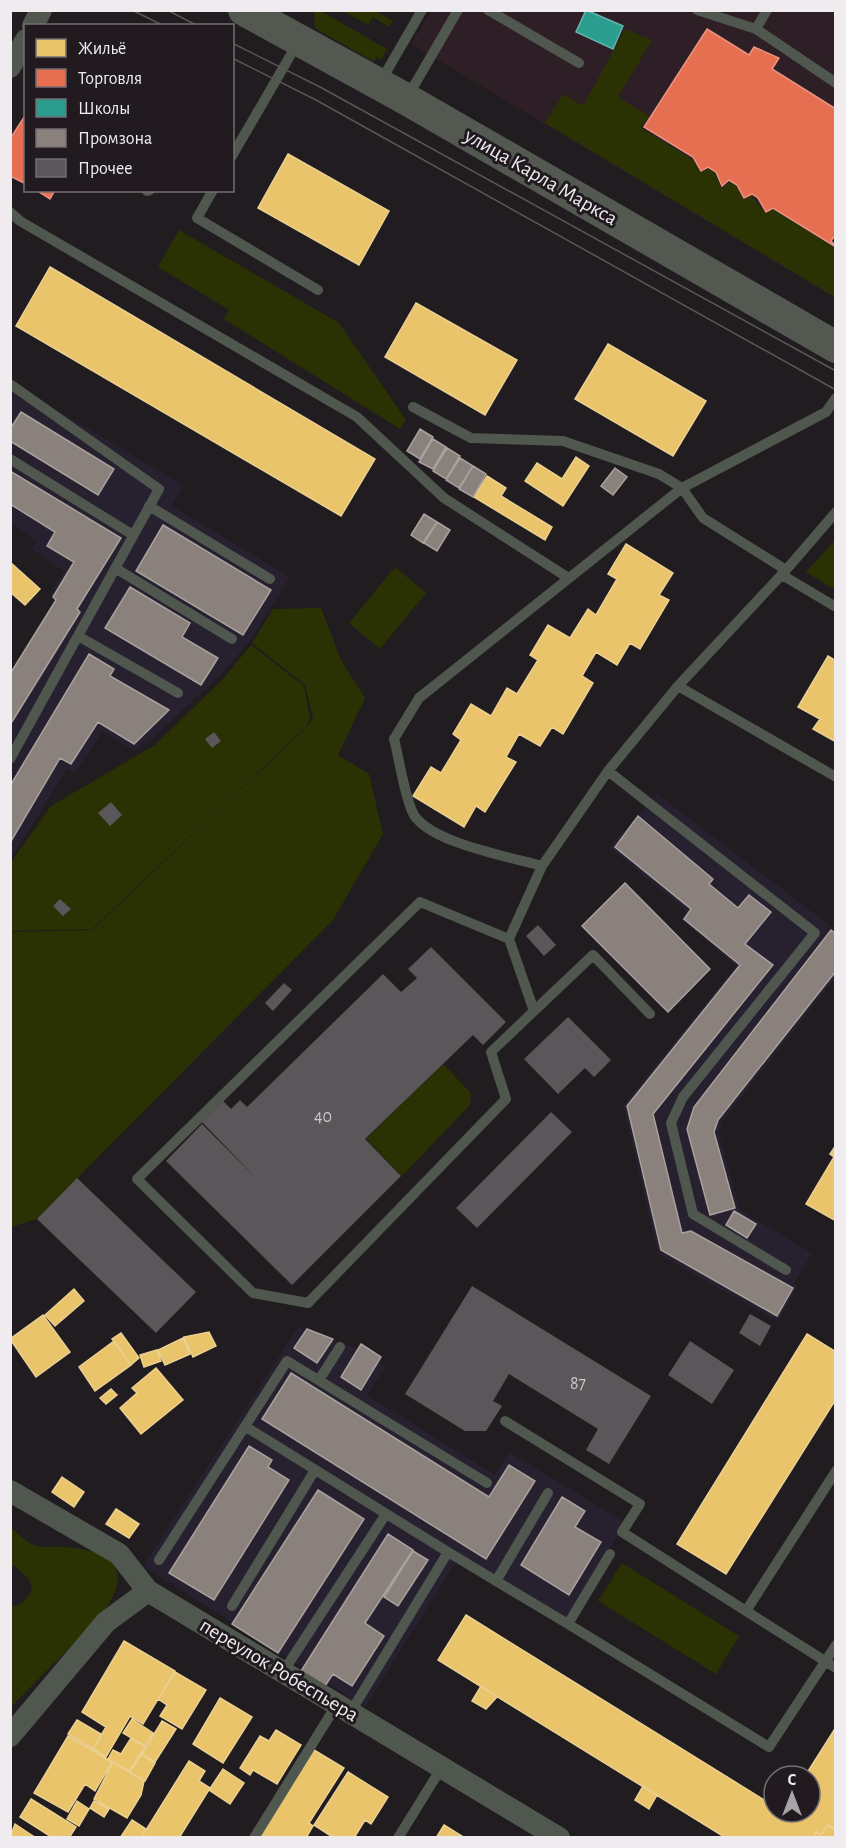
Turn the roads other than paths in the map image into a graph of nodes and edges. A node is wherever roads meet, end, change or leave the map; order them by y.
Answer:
1 (41, 10) edge
2 (244, 10) edge
3 (422, 10) edge
4 (458, 10) edge
5 (489, 10) edge
6 (697, 10) edge
7 (767, 10) edge
8 (34, 24) edge
9 (756, 28) junction
10 (299, 41) junction
11 (24, 43) edge
12 (579, 63) dead end
13 (10, 67) edge
14 (836, 83) edge
15 (379, 84) junction
16 (406, 99) junction
17 (234, 153) edge
18 (212, 192) edge
19 (10, 212) edge
20 (318, 290) dead end
21 (836, 347) edge
22 (10, 384) edge
23 (836, 398) edge
24 (413, 407) dead end
25 (831, 414) edge
26 (10, 459) edge
27 (682, 488) junction
28 (150, 506) junction
29 (836, 512) edge
30 (134, 535) junction
31 (115, 568) junction
32 (784, 573) junction
33 (567, 577) junction
34 (270, 579) dead end
35 (836, 607) edge
36 (78, 636) junction
37 (232, 639) dead end
38 (678, 686) junction
39 (178, 693) dead end
40 (10, 759) edge
41 (608, 771) junction
42 (836, 777) edge
43 (542, 866) junction
44 (509, 939) junction
45 (534, 1011) junction
46 (650, 1014) dead end
47 (786, 1270) dead end
48 (340, 1347) dead end
49 (319, 1380) junction
50 (505, 1421) dead end
51 (246, 1427) junction
52 (315, 1470) junction
53 (836, 1471) edge
54 (487, 1483) dead end
55 (10, 1491) edge
56 (548, 1493) dead end
57 (386, 1514) junction
58 (448, 1552) junction
59 (610, 1554) dead end
60 (159, 1560) dead end
61 (496, 1581) junction
62 (148, 1591) junction
63 (232, 1606) dead end
64 (746, 1611) junction
65 (568, 1624) junction
66 (836, 1645) edge
67 (825, 1661) junction
68 (836, 1668) edge
69 (283, 1672) junction
70 (344, 1708) junction
71 (10, 1736) edge
72 (442, 1767) junction
73 (554, 1836) edge
74 (254, 1838) edge
75 (399, 1838) edge

1 - 8 street
2 - 10 main road, улица Карла Маркса
3 - 15 lane
4 - 16 lane
5 - 12 lane
6 - 9 lane
7 - 9 lane
9 - 14 lane
10 - 15 main road, улица Карла Маркса
10 - 17 lane
11 - 13 street
15 - 16 main road, улица Карла Маркса
16 - 21 main road, улица Карла Маркса
18 - 20 lane
19 - 33 lane
22 - 28 lane
23 - 25 lane
24 - 27 lane
25 - 27 lane
26 - 30 lane
27 - 32 lane
27 - 33 lane
28 - 30 lane
28 - 34 lane
29 - 32 lane
30 - 31 lane
31 - 36 lane
31 - 37 lane
32 - 35 lane
32 - 38 lane
33 - 43 lane
36 - 39 lane
36 - 40 lane
38 - 41 lane
38 - 42 lane
41 - 43 lane
41 - 47 lane
43 - 44 lane
44 - 45 lane
44 - 45 lane
45 - 46 lane
48 - 49 lane
49 - 51 lane
49 - 54 lane
50 - 64 lane
51 - 52 lane
51 - 60 lane
52 - 57 lane
52 - 63 lane
53 - 64 lane
55 - 62 street, переулок Робеспьера
56 - 61 lane
57 - 58 lane
57 - 69 lane
58 - 61 lane
58 - 70 lane
59 - 65 lane
61 - 65 lane
62 - 69 street, переулок Робеспьера
62 - 71 street
64 - 67 lane
65 - 67 lane
66 - 67 lane
67 - 68 lane
69 - 70 street, переулок Робеспьера
70 - 72 street, переулок Робеспьера
70 - 74 lane
72 - 73 street, переулок Робеспьера
72 - 75 lane

